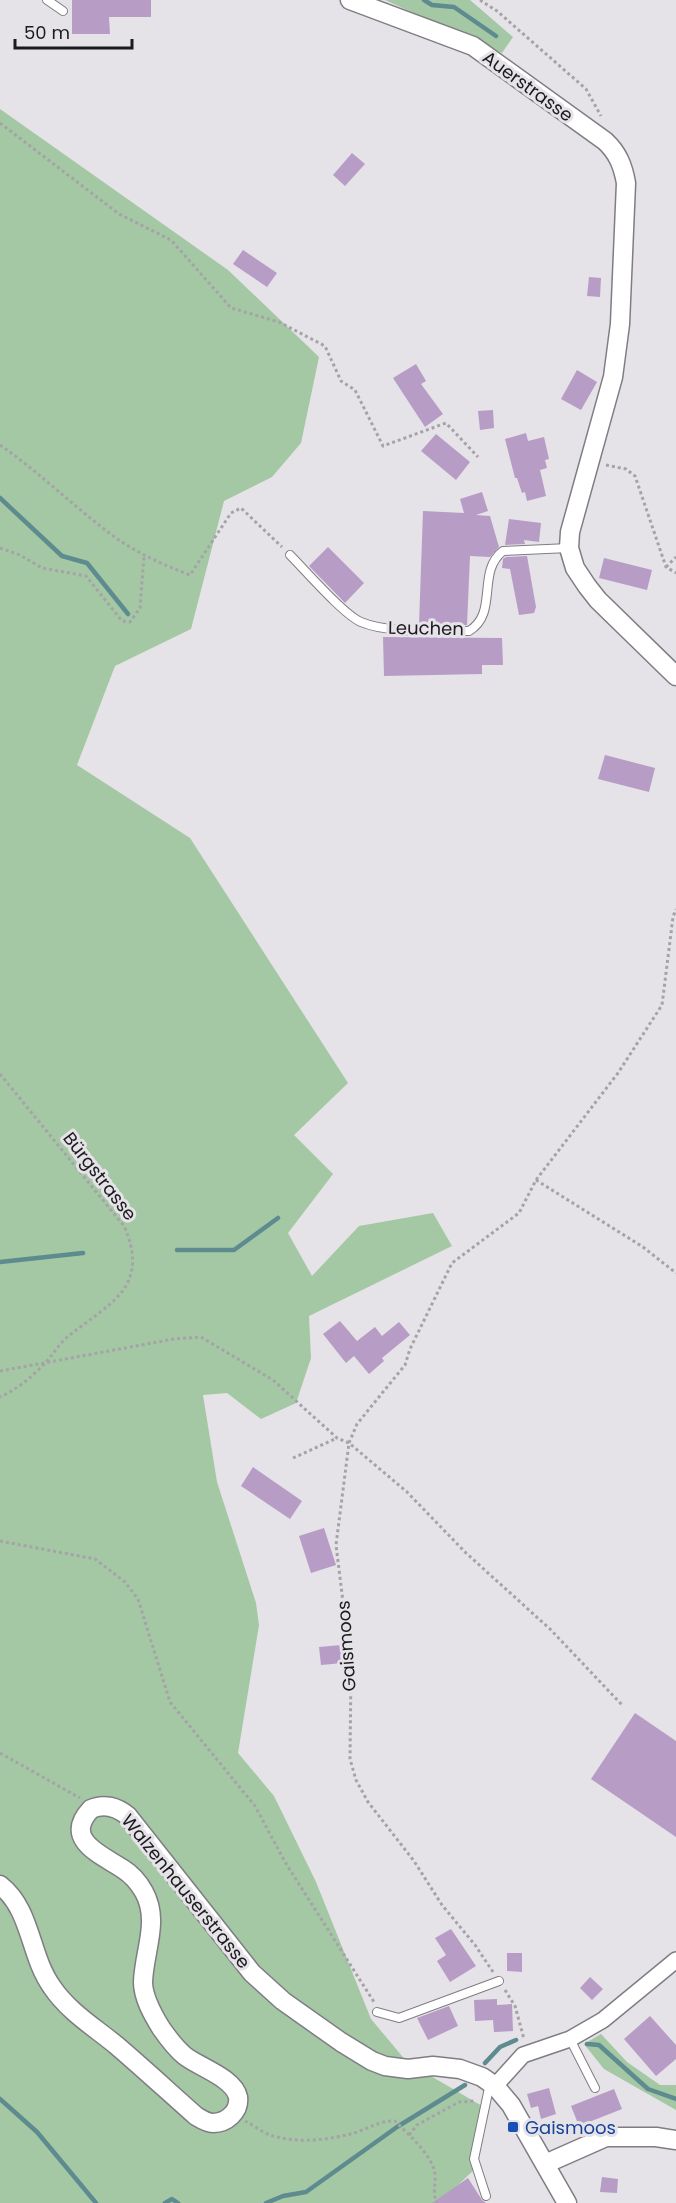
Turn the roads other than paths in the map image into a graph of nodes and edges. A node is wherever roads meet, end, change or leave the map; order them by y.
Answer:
1 (47, 0) edge
2 (350, 0) edge
3 (63, 11) dead end
4 (569, 548) junction
5 (290, 555) road end
6 (676, 676) edge
7 (0, 1885) edge
8 (676, 1960) edge
9 (499, 1981) road end
10 (377, 2012) road end
11 (570, 2039) junction
12 (595, 2088) dead end
13 (490, 2089) junction
14 (676, 2140) edge
15 (545, 2164) junction
16 (486, 2196) dead end
17 (567, 2203) edge

1 - 3 lane
2 - 4 street, Auerstrasse
4 - 5 lane, Leuchen
4 - 6 street
7 - 13 street, Walzenhauserstrasse
8 - 11 street
9 - 10 lane
11 - 12 lane
11 - 13 street
13 - 15 street
13 - 16 lane
14 - 15 street
15 - 17 street

